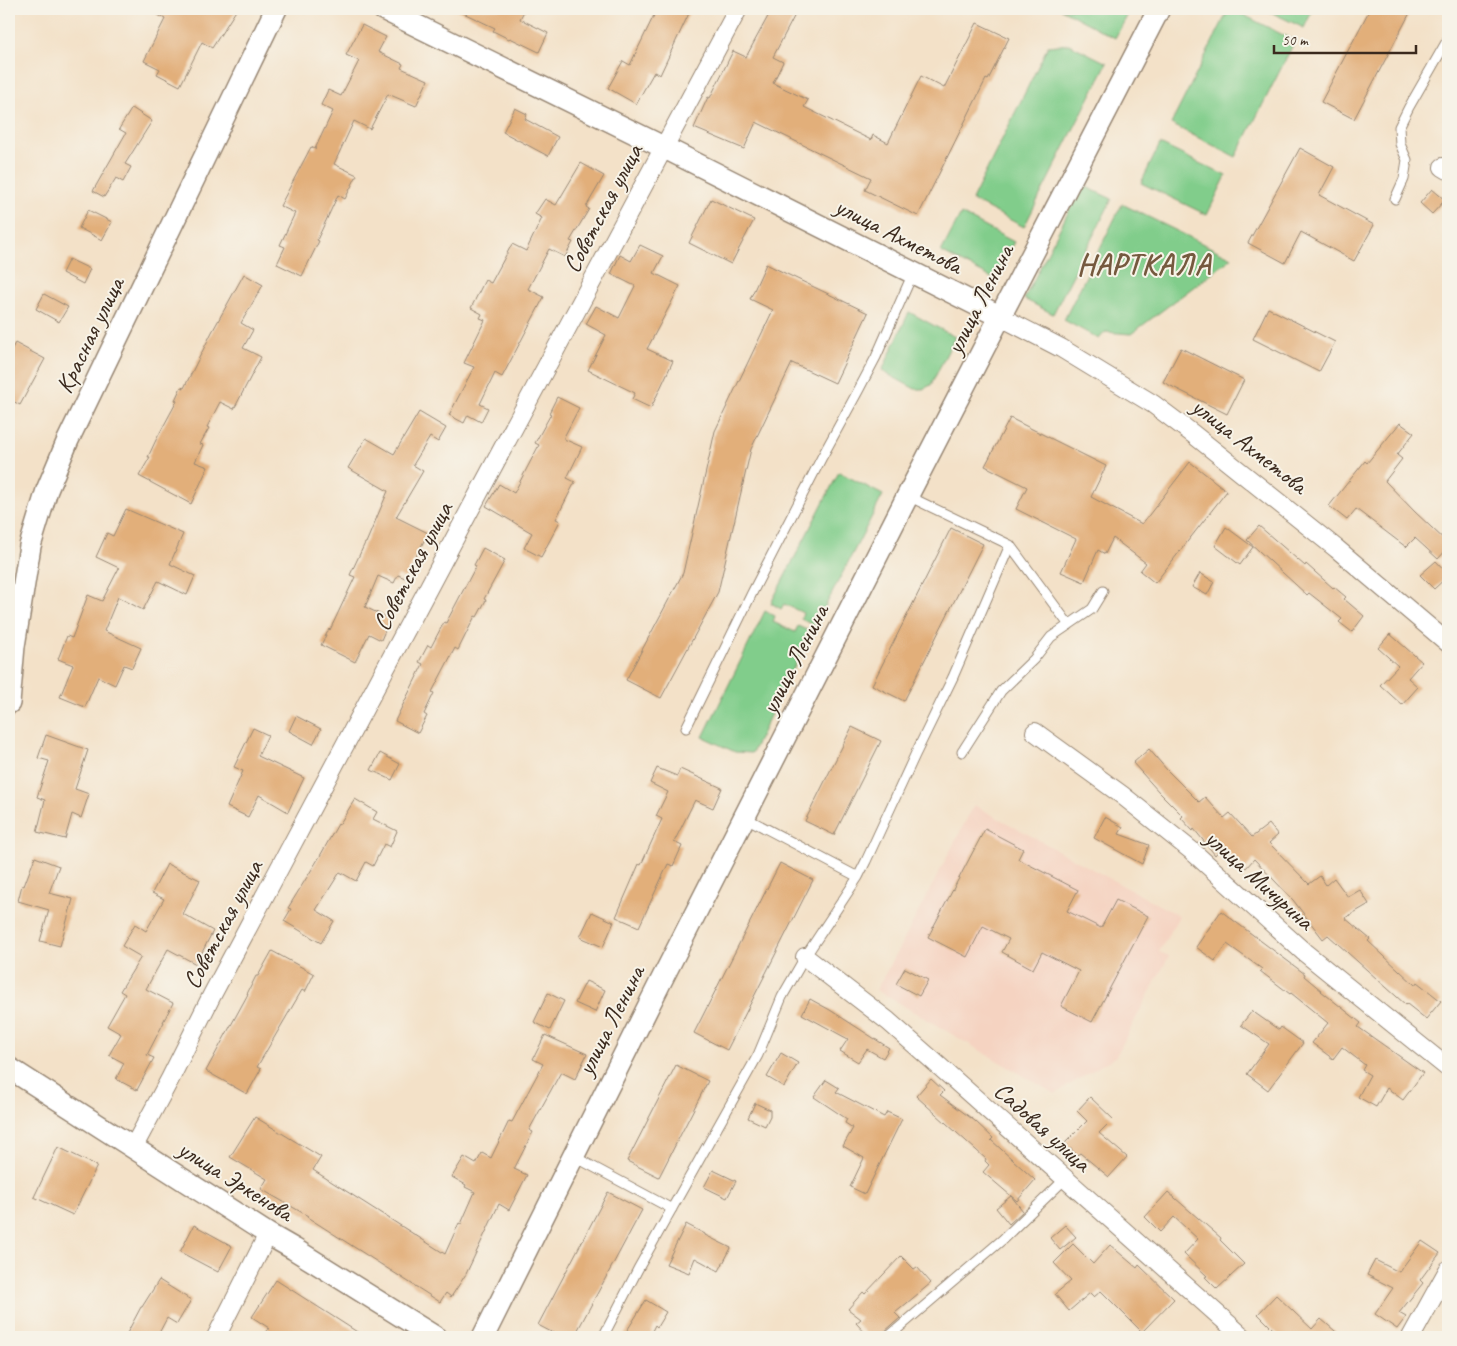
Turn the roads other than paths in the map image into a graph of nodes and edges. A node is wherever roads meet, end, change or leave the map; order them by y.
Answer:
1 (276, 9) edge
2 (383, 9) edge
3 (738, 9) edge
4 (1159, 9) edge
5 (1448, 39) edge
6 (663, 147) junction
7 (1395, 200) dead end
8 (913, 273) junction
9 (1001, 317) junction
10 (908, 495) junction
11 (1010, 545) junction
12 (1102, 591) dead end
13 (1069, 625) junction
14 (1448, 643) edge
15 (9, 703) edge
16 (686, 728) dead end
17 (1035, 732) dead end
18 (962, 752) dead end
19 (744, 817) junction
20 (858, 877) junction
21 (805, 957) junction
22 (9, 1068) edge
23 (1448, 1068) edge
24 (133, 1148) junction
25 (573, 1156) junction
26 (1065, 1179) junction
27 (672, 1209) junction
28 (268, 1234) junction
29 (1448, 1270) edge
30 (216, 1337) edge
31 (435, 1337) edge
32 (483, 1337) edge
33 (603, 1337) edge
34 (888, 1337) edge
35 (1243, 1337) edge
36 (1411, 1337) edge

1 - 15 street, Красная улица
2 - 6 street, улица Ахметова
3 - 6 street, Советская улица
4 - 9 street, улица Ленина
5 - 7 lane
6 - 8 street, улица Ахметова
6 - 24 street, Советская улица
8 - 9 street, улица Ахметова
8 - 16 lane
9 - 10 street, улица Ленина
9 - 14 street, улица Ахметова
10 - 11 lane
10 - 19 street, улица Ленина
11 - 13 lane
11 - 20 lane
12 - 13 lane
13 - 18 lane
17 - 23 street, улица Мичурина
19 - 20 lane
19 - 25 street, улица Ленина
20 - 21 lane
21 - 26 street, Садовая улица
21 - 27 lane
22 - 24 street, улица Эркенова
24 - 28 street, улица Эркенова
25 - 27 lane
25 - 32 street, улица Ленина
26 - 34 lane
26 - 35 street, Садовая улица
27 - 33 lane
28 - 30 street
28 - 31 street, улица Эркенова
29 - 36 street

